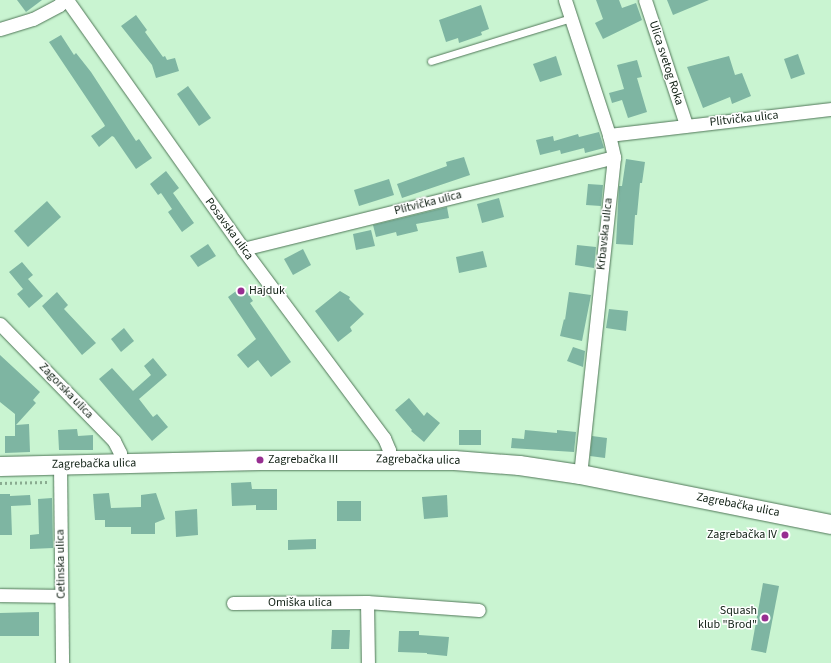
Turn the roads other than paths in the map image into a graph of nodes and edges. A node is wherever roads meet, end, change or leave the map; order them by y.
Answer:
1 (66, 0) edge
2 (565, 0) edge
3 (645, 0) edge
4 (570, 18) junction
5 (0, 29) edge
6 (431, 61) dead end
7 (831, 109) edge
8 (686, 125) junction
9 (609, 135) junction
10 (614, 157) junction
11 (243, 249) junction
12 (0, 324) edge
13 (389, 459) junction
14 (121, 464) junction
15 (0, 466) edge
16 (60, 474) junction
17 (580, 474) junction
18 (831, 524) edge
19 (0, 595) edge
20 (61, 596) junction
21 (366, 602) junction
22 (233, 603) dead end
23 (479, 610) dead end
24 (62, 663) edge
25 (368, 663) edge

1 - 5 street
1 - 11 street, Posavska ulica
2 - 4 street, Krbavska ulica
3 - 8 street, Ulica svetog Roka
4 - 6 lane
4 - 9 street, Krbavska ulica
7 - 8 street, Plitvička ulica
8 - 9 street, Plitvička ulica
9 - 10 street, Krbavska ulica
10 - 11 street, Plitvička ulica
10 - 17 street, Krbavska ulica
11 - 13 street, Posavska ulica
12 - 14 street, Zagorska ulica
13 - 14 main road, Zagrebačka ulica
13 - 17 main road, Zagrebačka ulica
14 - 16 main road, Zagrebačka ulica
15 - 16 main road, Zagrebačka ulica
16 - 20 street, Cetinska ulica
17 - 18 main road, Zagrebačka ulica
19 - 20 street
20 - 24 street, Cetinska ulica
21 - 22 street, Omiška ulica
21 - 23 street, Omiška ulica
21 - 25 street

